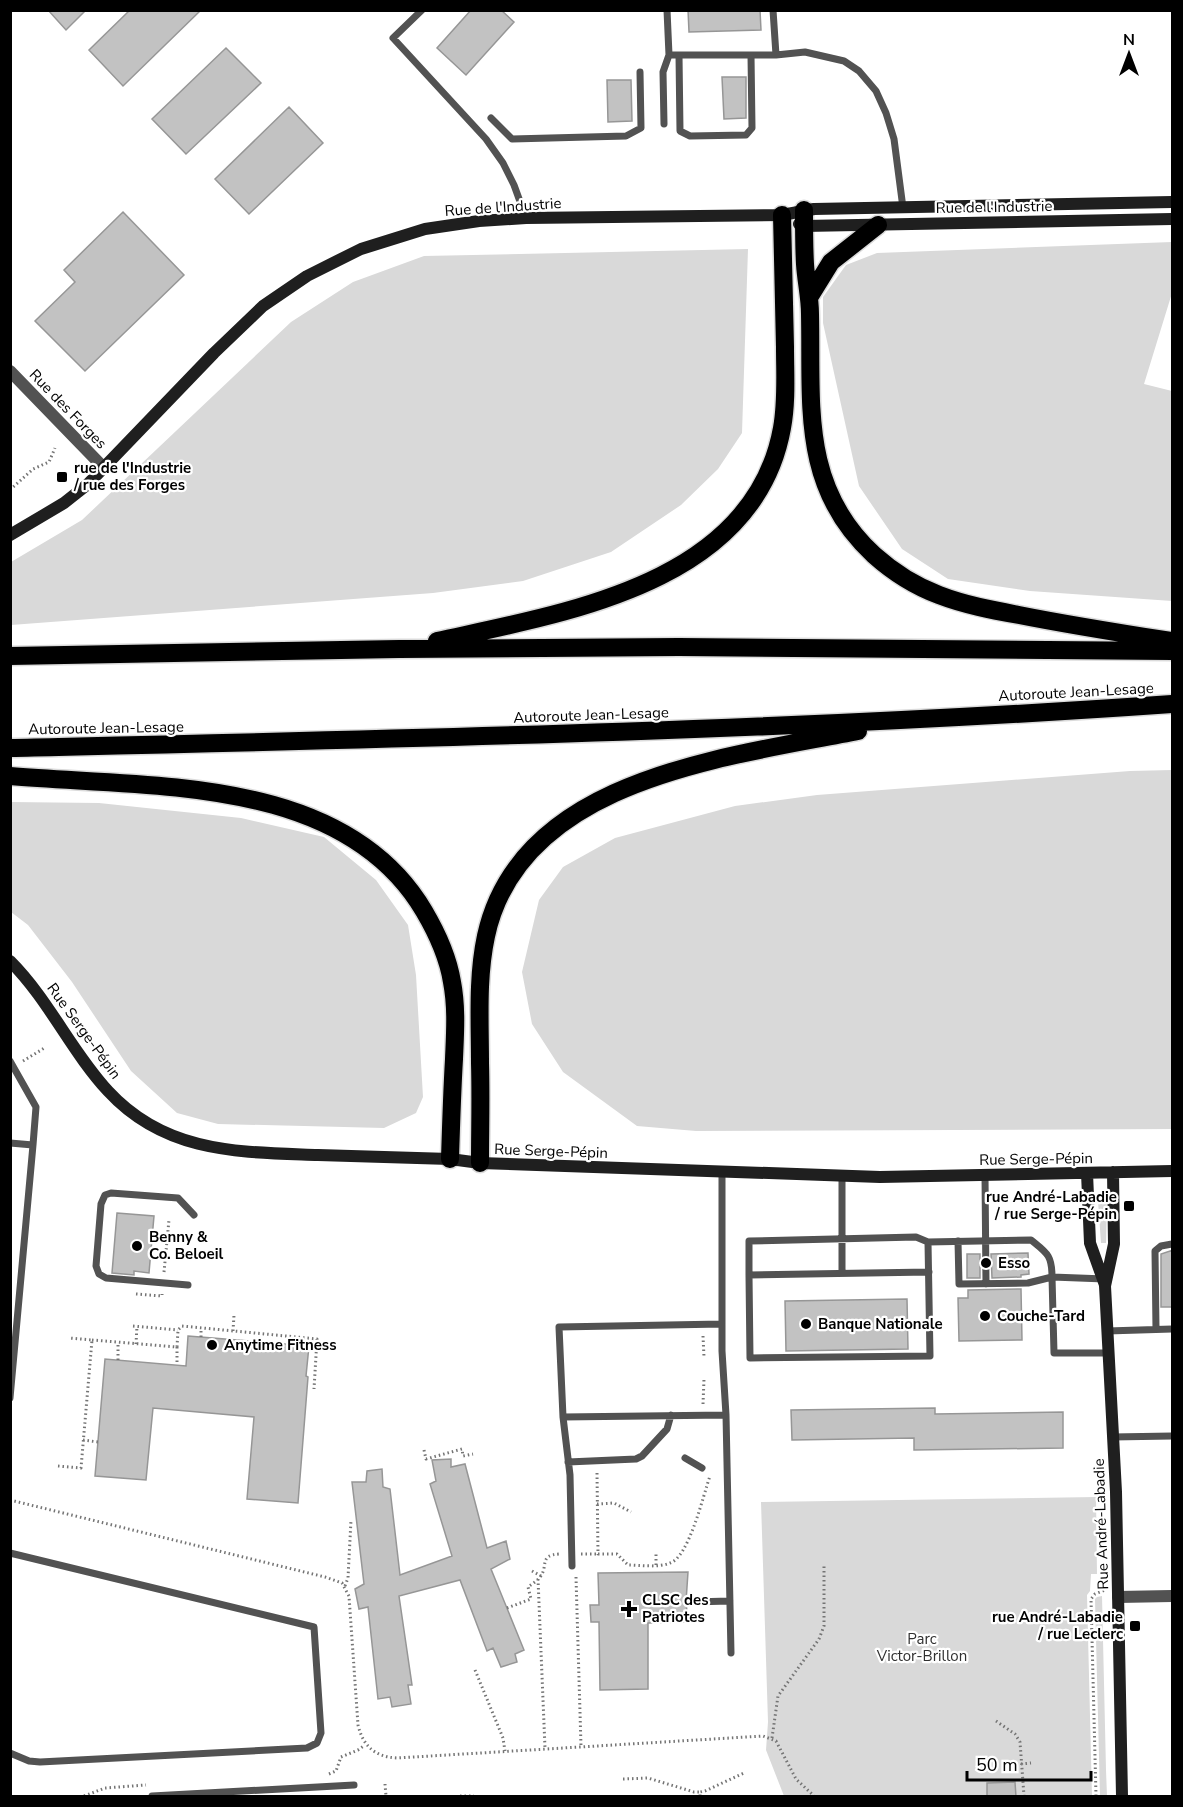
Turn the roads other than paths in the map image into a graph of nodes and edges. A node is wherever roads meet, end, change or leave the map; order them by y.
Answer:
1 (422, 10) edge
2 (667, 10) edge
3 (773, 10) edge
4 (669, 55) junction
5 (679, 55) junction
6 (752, 55) junction
7 (776, 55) junction
8 (640, 72) dead end
9 (491, 118) dead end
10 (664, 124) dead end
11 (1173, 202) edge
12 (903, 208) junction
13 (782, 215) junction
14 (526, 218) junction
15 (804, 218) junction
16 (1173, 219) edge
17 (878, 225) junction
18 (810, 296) junction
19 (10, 371) edge
20 (104, 468) junction
21 (10, 535) edge
22 (1173, 642) edge
23 (399, 649) junction
24 (1173, 651) edge
25 (10, 656) edge
26 (1173, 704) edge
27 (915, 720) junction
28 (10, 748) edge
29 (10, 776) edge
30 (10, 961) edge
31 (10, 1061) edge
32 (10, 1143) edge
33 (33, 1145) junction
34 (450, 1159) junction
35 (480, 1164) junction
36 (1173, 1171) edge
37 (722, 1172) junction
38 (1113, 1172) junction
39 (1087, 1173) junction
40 (985, 1175) junction
41 (842, 1176) junction
42 (194, 1215) dead end
43 (842, 1238) junction
44 (958, 1241) junction
45 (986, 1241) junction
46 (928, 1242) junction
47 (1173, 1244) edge
48 (929, 1272) junction
49 (842, 1273) junction
50 (749, 1275) junction
51 (1052, 1277) junction
52 (1105, 1282) junction
53 (986, 1284) junction
54 (188, 1285) dead end
55 (722, 1324) junction
56 (1156, 1329) junction
57 (1173, 1329) edge
58 (1107, 1331) junction
59 (1108, 1353) junction
60 (10, 1398) edge
61 (671, 1415) junction
62 (726, 1415) junction
63 (563, 1417) junction
64 (1173, 1436) edge
65 (1113, 1437) junction
66 (685, 1458) dead end
67 (568, 1462) junction
68 (702, 1468) dead end
69 (10, 1553) edge
70 (572, 1566) dead end
71 (1173, 1596) edge
72 (1118, 1597) junction
73 (730, 1601) junction
74 (692, 1602) dead end
75 (731, 1653) dead end
76 (10, 1753) edge
77 (354, 1785) dead end
78 (152, 1797) edge
79 (1122, 1797) edge

1 - 14 lane
2 - 4 lane
3 - 7 lane
4 - 5 lane
4 - 10 lane
5 - 6 lane
5 - 6 lane
6 - 7 lane
7 - 12 lane
8 - 9 lane
11 - 12 street, Rue de l'Industrie
12 - 15 street, Rue de l'Industrie
13 - 14 street, Rue de l'Industrie
13 - 15 street, Rue de l'Industrie
13 - 23 highway
14 - 20 street, Rue de l'Industrie
15 - 17 street, Rue de l'Industrie
15 - 18 highway
16 - 17 street, Rue de l'Industrie
17 - 18 highway
18 - 22 highway
19 - 20 street, Rue des Forges
20 - 21 street, Rue de l'Industrie
23 - 24 highway
23 - 25 highway
26 - 27 highway, Autoroute Jean-Lesage
27 - 28 highway, Autoroute Jean-Lesage
27 - 35 highway
29 - 34 highway
30 - 34 street, Rue Serge-Pépin
31 - 33 lane
32 - 33 lane
33 - 60 lane
34 - 35 street, Rue Serge-Pépin
35 - 37 street, Rue Serge-Pépin
36 - 38 street, Rue Serge-Pépin
37 - 41 street, Rue Serge-Pépin
37 - 55 lane
38 - 39 street, Rue Serge-Pépin
38 - 52 street, Rue André-Labadie
39 - 40 street, Rue Serge-Pépin
39 - 52 street, Rue André-Labadie
40 - 41 street, Rue Serge-Pépin
40 - 45 lane
41 - 43 lane
42 - 54 lane
43 - 46 lane
43 - 49 lane
43 - 50 lane
44 - 45 lane
44 - 46 lane
44 - 53 lane
45 - 51 lane
45 - 53 lane
46 - 48 lane
47 - 56 lane
48 - 49 lane
48 - 50 lane
49 - 50 lane
51 - 52 lane
51 - 53 lane
51 - 59 lane
52 - 58 street, Rue André-Labadie
55 - 62 lane
55 - 63 lane
56 - 57 lane
56 - 58 lane
58 - 59 street, Rue André-Labadie
59 - 65 street, Rue André-Labadie
61 - 62 lane
61 - 63 lane
61 - 67 lane
62 - 73 lane
63 - 67 lane
64 - 65 lane
65 - 72 street, Rue André-Labadie
66 - 68 lane
67 - 70 lane
69 - 76 lane
71 - 72 street
72 - 79 street, Rue André-Labadie
73 - 74 lane
73 - 75 lane
77 - 78 lane

